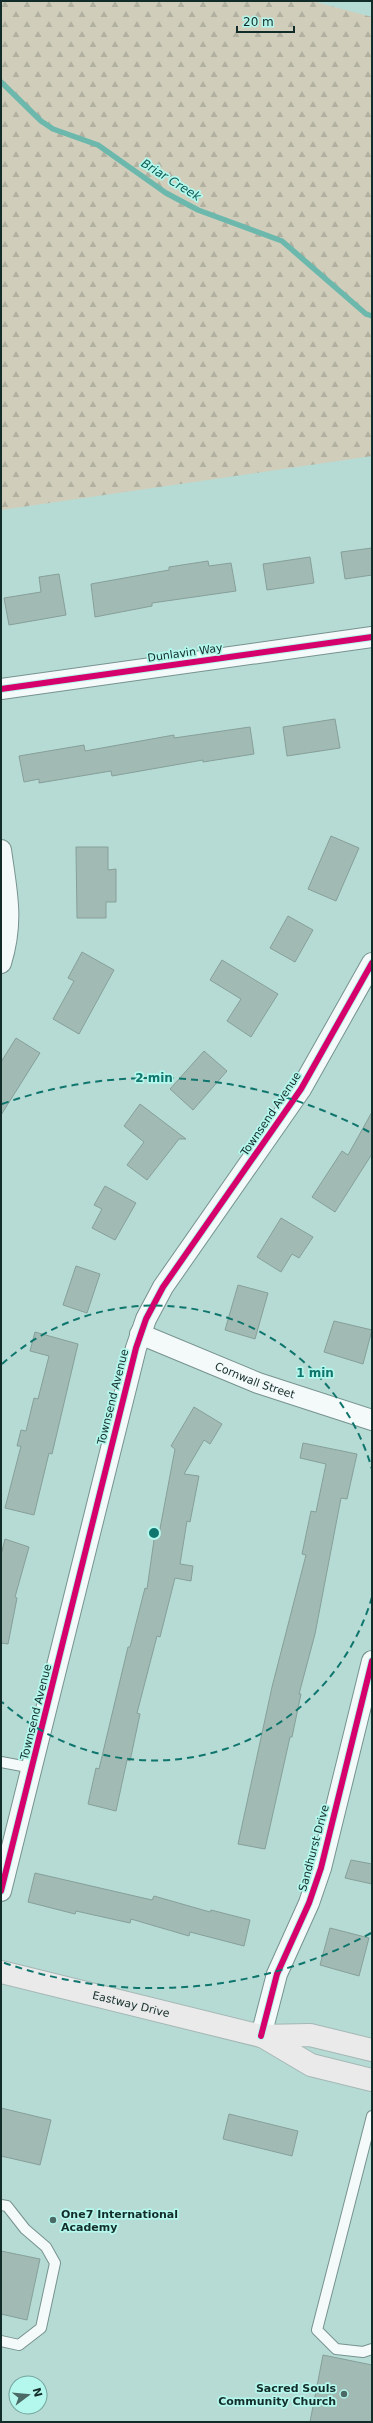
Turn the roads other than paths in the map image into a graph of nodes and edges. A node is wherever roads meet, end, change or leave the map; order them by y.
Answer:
1 (372, 637) edge
2 (1, 689) edge
3 (1, 850) edge
4 (1, 963) edge
5 (372, 963) edge
6 (140, 1334) junction
7 (372, 1420) edge
8 (372, 1661) edge
9 (364, 1730) edge
10 (1, 1762) edge
11 (33, 1768) junction
12 (6, 1854) edge
13 (1, 1891) edge
14 (1, 1972) edge
15 (261, 2036) junction
16 (372, 2050) edge
17 (372, 2080) edge
18 (372, 2116) edge
19 (1, 2205) edge
20 (1, 2341) edge
21 (372, 2348) edge

1 - 2 street, Dunlavin Way
3 - 4 street
5 - 6 street, Townsend Avenue
6 - 7 street, Cornwall Street
6 - 11 street, Townsend Avenue
8 - 9 street, Sandhurst Drive
9 - 15 street, Sandhurst Drive
10 - 11 lane
11 - 12 street, Townsend Avenue
12 - 13 street, Townsend Avenue
14 - 15 main road, Eastway Drive
15 - 16 main road, Eastway Drive
15 - 17 main road, Eastway Drive
18 - 21 lane
19 - 20 lane

